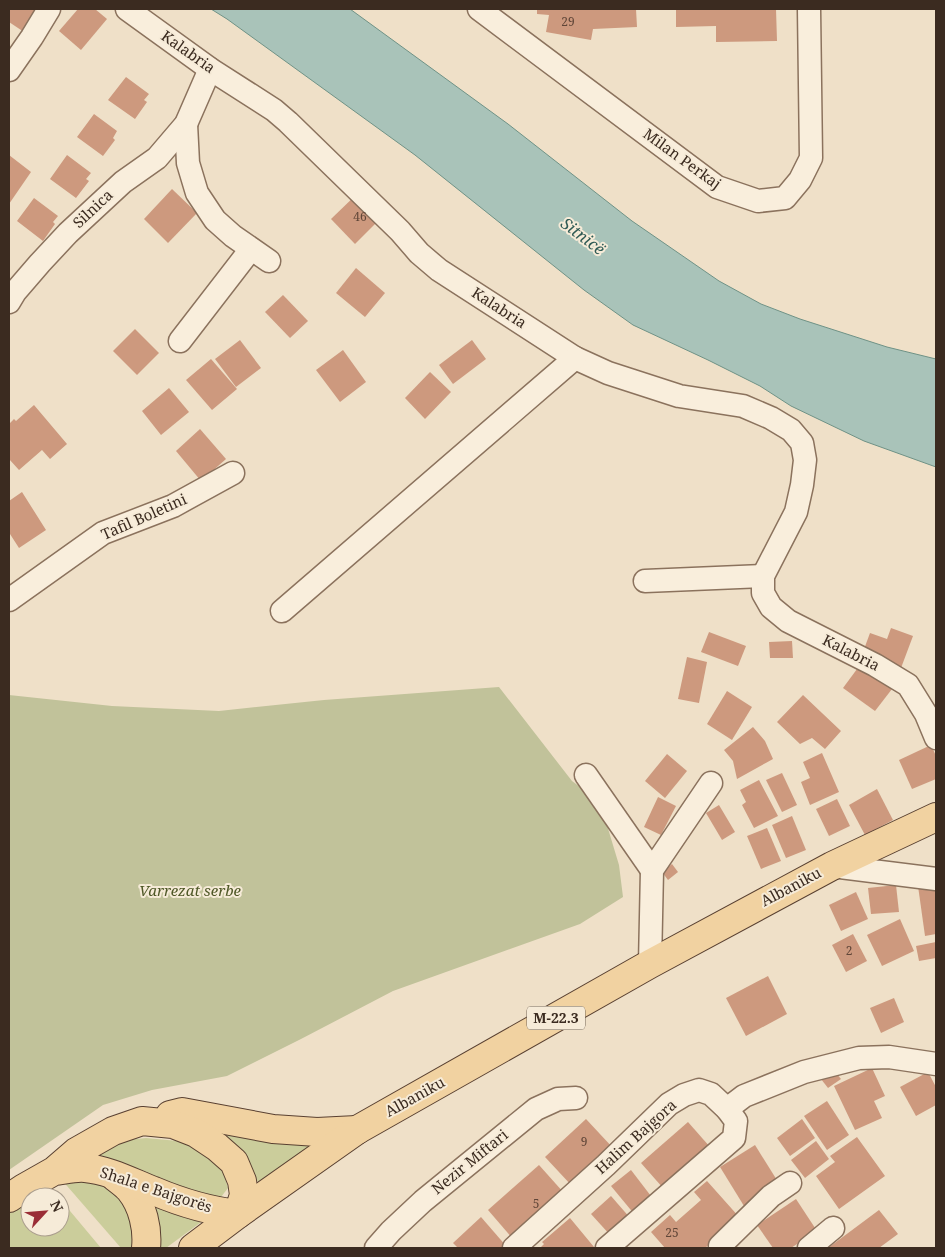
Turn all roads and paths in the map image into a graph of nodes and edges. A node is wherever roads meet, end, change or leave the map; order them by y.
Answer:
1 (49, 9) edge
2 (127, 9) edge
3 (479, 9) edge
4 (809, 9) edge
5 (210, 69) junction
6 (9, 70) edge
7 (186, 124) junction
8 (9, 302) edge
9 (180, 342) dead end
10 (576, 358) junction
11 (233, 473) dead end
12 (763, 576) junction
13 (645, 580) dead end
14 (9, 600) edge
15 (282, 611) dead end
16 (936, 738) edge
17 (586, 775) dead end
18 (711, 783) dead end
19 (936, 817) edge
20 (832, 866) junction
21 (652, 870) junction
22 (936, 879) edge
23 (650, 964) junction
24 (936, 1064) edge
25 (576, 1098) dead end
26 (727, 1100) junction
27 (142, 1121) junction
28 (357, 1130) junction
29 (54, 1171) junction
30 (110, 1173) junction
31 (790, 1183) dead end
32 (9, 1198) edge
33 (238, 1214) junction
34 (833, 1228) dead end
35 (718, 1247) edge
36 (146, 1248) edge
37 (193, 1248) edge
38 (376, 1248) edge
39 (514, 1248) edge
40 (607, 1248) edge
41 (742, 1248) edge
42 (809, 1248) edge

1 - 6 street
2 - 5 street, Kalabria
3 - 4 street, Milan Perkaj
5 - 7 street, Silnica
5 - 10 street, Kalabria
7 - 8 street, Silnica
7 - 9 street, Silnica
10 - 12 street, Kalabria
10 - 15 street
11 - 14 street, Tafil Boletini
12 - 13 street
12 - 16 street, Kalabria
17 - 21 street
18 - 21 street
19 - 20 main road, Albaniku / M-22.3
20 - 22 street
20 - 23 main road, Albaniku / M-22.3
21 - 23 street
23 - 28 main road, Albaniku / M-22.3
24 - 26 street
25 - 38 street, Nezir Miftari
26 - 39 street, Halim Bajgora
26 - 40 street
27 - 28 main road
27 - 29 main road, Shala e Bajgorës
27 - 33 main road, Shala e Bajgorës
28 - 33 main road, Albaniku / M-22.3
29 - 30 main road, Shala e Bajgorës
29 - 32 main road, Shala e Bajgorës
30 - 33 main road, Shala e Bajgorës
30 - 36 main road
31 - 35 street
33 - 37 main road, Albaniku / M-22.3
34 - 42 street
35 - 41 street

